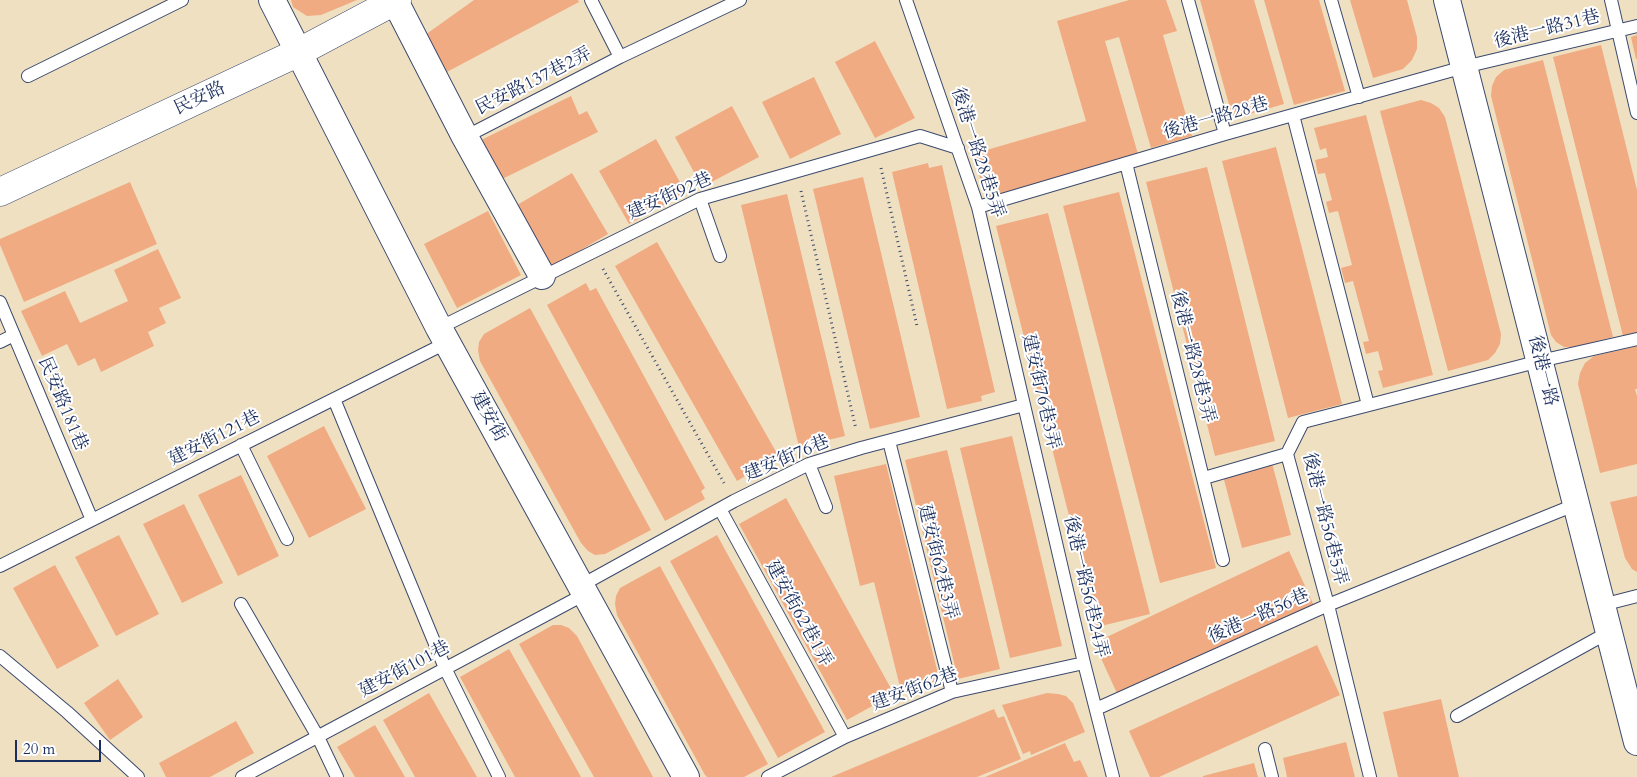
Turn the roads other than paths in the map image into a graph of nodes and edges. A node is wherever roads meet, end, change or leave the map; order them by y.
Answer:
1 (182, 0) edge
2 (272, 0) edge
3 (591, 0) edge
4 (740, 0) edge
5 (906, 0) edge
6 (1188, 0) edge
7 (1332, 0) edge
8 (1447, 0) edge
9 (1611, 0) edge
10 (396, 1) edge
11 (1637, 26) edge
12 (1617, 30) junction
13 (297, 53) junction
14 (620, 57) junction
15 (1464, 67) junction
16 (28, 76) dead end
17 (1358, 97) junction
18 (1637, 113) edge
19 (1293, 115) junction
20 (1225, 134) junction
21 (465, 138) junction
22 (958, 148) junction
23 (1126, 163) junction
24 (0, 192) edge
25 (700, 199) junction
26 (978, 207) junction
27 (720, 256) dead end
28 (542, 276) junction
29 (0, 302) edge
30 (1005, 319) joint
31 (14, 335) junction
32 (442, 336) junction
33 (1637, 339) edge
34 (0, 342) edge
35 (1540, 361) junction
36 (334, 399) junction
37 (1024, 405) junction
38 (1368, 405) junction
39 (889, 441) junction
40 (241, 445) junction
41 (1287, 454) junction
42 (809, 464) junction
43 (1040, 473) joint
44 (1204, 478) junction
45 (1577, 504) junction
46 (826, 507) dead end
47 (720, 509) junction
48 (92, 520) junction
49 (287, 540) dead end
50 (1223, 560) dead end
51 (0, 566) edge
52 (583, 590) junction
53 (1637, 596) edge
54 (241, 604) dead end
55 (1328, 605) junction
56 (1602, 605) junction
57 (1609, 632) junction
58 (0, 656) edge
59 (1084, 663) junction
60 (445, 668) junction
61 (952, 692) junction
62 (1096, 709) junction
63 (1457, 716) dead end
64 (318, 737) junction
65 (845, 737) junction
66 (1637, 742) edge
67 (1265, 749) dead end
68 (138, 777) edge
69 (242, 777) edge
70 (337, 777) edge
71 (499, 777) edge
72 (686, 777) edge
73 (768, 777) edge
74 (1113, 777) edge
75 (1272, 777) edge
76 (1370, 777) edge

1 - 16 lane
2 - 13 street, 建安街
3 - 14 lane
4 - 14 lane, 民安路137巷2弄
5 - 22 lane, 後港一路28巷5弄
6 - 20 lane
7 - 17 lane
8 - 15 street, 後港一路
9 - 12 lane
10 - 13 street, 民安路
10 - 21 street
11 - 12 lane, 後港一路31巷
12 - 15 lane, 後港一路31巷
12 - 18 lane
13 - 24 street, 民安路
13 - 32 street, 建安街
14 - 21 lane, 民安路137巷2弄
15 - 17 lane, 後港一路28巷
15 - 35 street, 後港一路
17 - 19 lane, 後港一路28巷
19 - 20 lane, 後港一路28巷
19 - 38 lane
20 - 23 lane, 後港一路28巷
21 - 28 street
22 - 25 lane, 建安街92巷
22 - 26 lane, 後港一路28巷5弄
23 - 26 lane, 後港一路28巷
23 - 44 lane, 後港一路28巷3弄
25 - 27 lane
25 - 28 lane, 建安街92巷
26 - 30 lane, 後港一路28巷5弄
28 - 32 lane, 建安街92巷
29 - 31 lane, 民安路181巷
30 - 37 lane, 建安街76巷3弄
31 - 34 lane
31 - 48 lane, 民安路181巷
32 - 36 lane, 建安街121巷
32 - 52 street, 建安街
33 - 35 lane, 後港一路56巷5弄
35 - 38 lane, 後港一路56巷5弄
35 - 45 street, 後港一路
36 - 40 lane, 建安街121巷
36 - 60 lane
37 - 39 lane, 建安街76巷
37 - 43 lane, 建安街76巷3弄
38 - 41 lane, 後港一路56巷5弄
39 - 42 lane, 建安街76巷
39 - 61 lane, 建安街62巷3弄
40 - 48 lane, 建安街121巷
40 - 49 lane
41 - 44 lane
41 - 55 lane, 後港一路56巷5弄
42 - 46 lane
42 - 47 lane, 建安街76巷
43 - 59 lane, 後港一路56巷24弄
44 - 50 lane, 後港一路28巷3弄
45 - 55 lane, 後港一路56巷
45 - 56 street, 後港一路
47 - 52 lane, 建安街76巷
47 - 65 lane, 建安街62巷1弄
48 - 51 lane, 建安街121巷
52 - 60 lane, 建安街101巷
52 - 72 street, 建安街
53 - 56 lane
54 - 64 lane
55 - 62 lane, 後港一路56巷
55 - 76 lane, 後港一路56巷5弄
56 - 57 street, 後港一路
57 - 63 lane
57 - 66 street, 後港一路
58 - 68 lane
59 - 61 lane, 建安街62巷
59 - 62 lane, 後港一路56巷24弄
60 - 64 lane, 建安街101巷
60 - 71 lane
61 - 65 lane, 建安街62巷
62 - 74 lane, 後港一路56巷24弄
64 - 69 lane, 建安街101巷
64 - 70 lane
65 - 73 lane, 建安街62巷
67 - 75 lane

